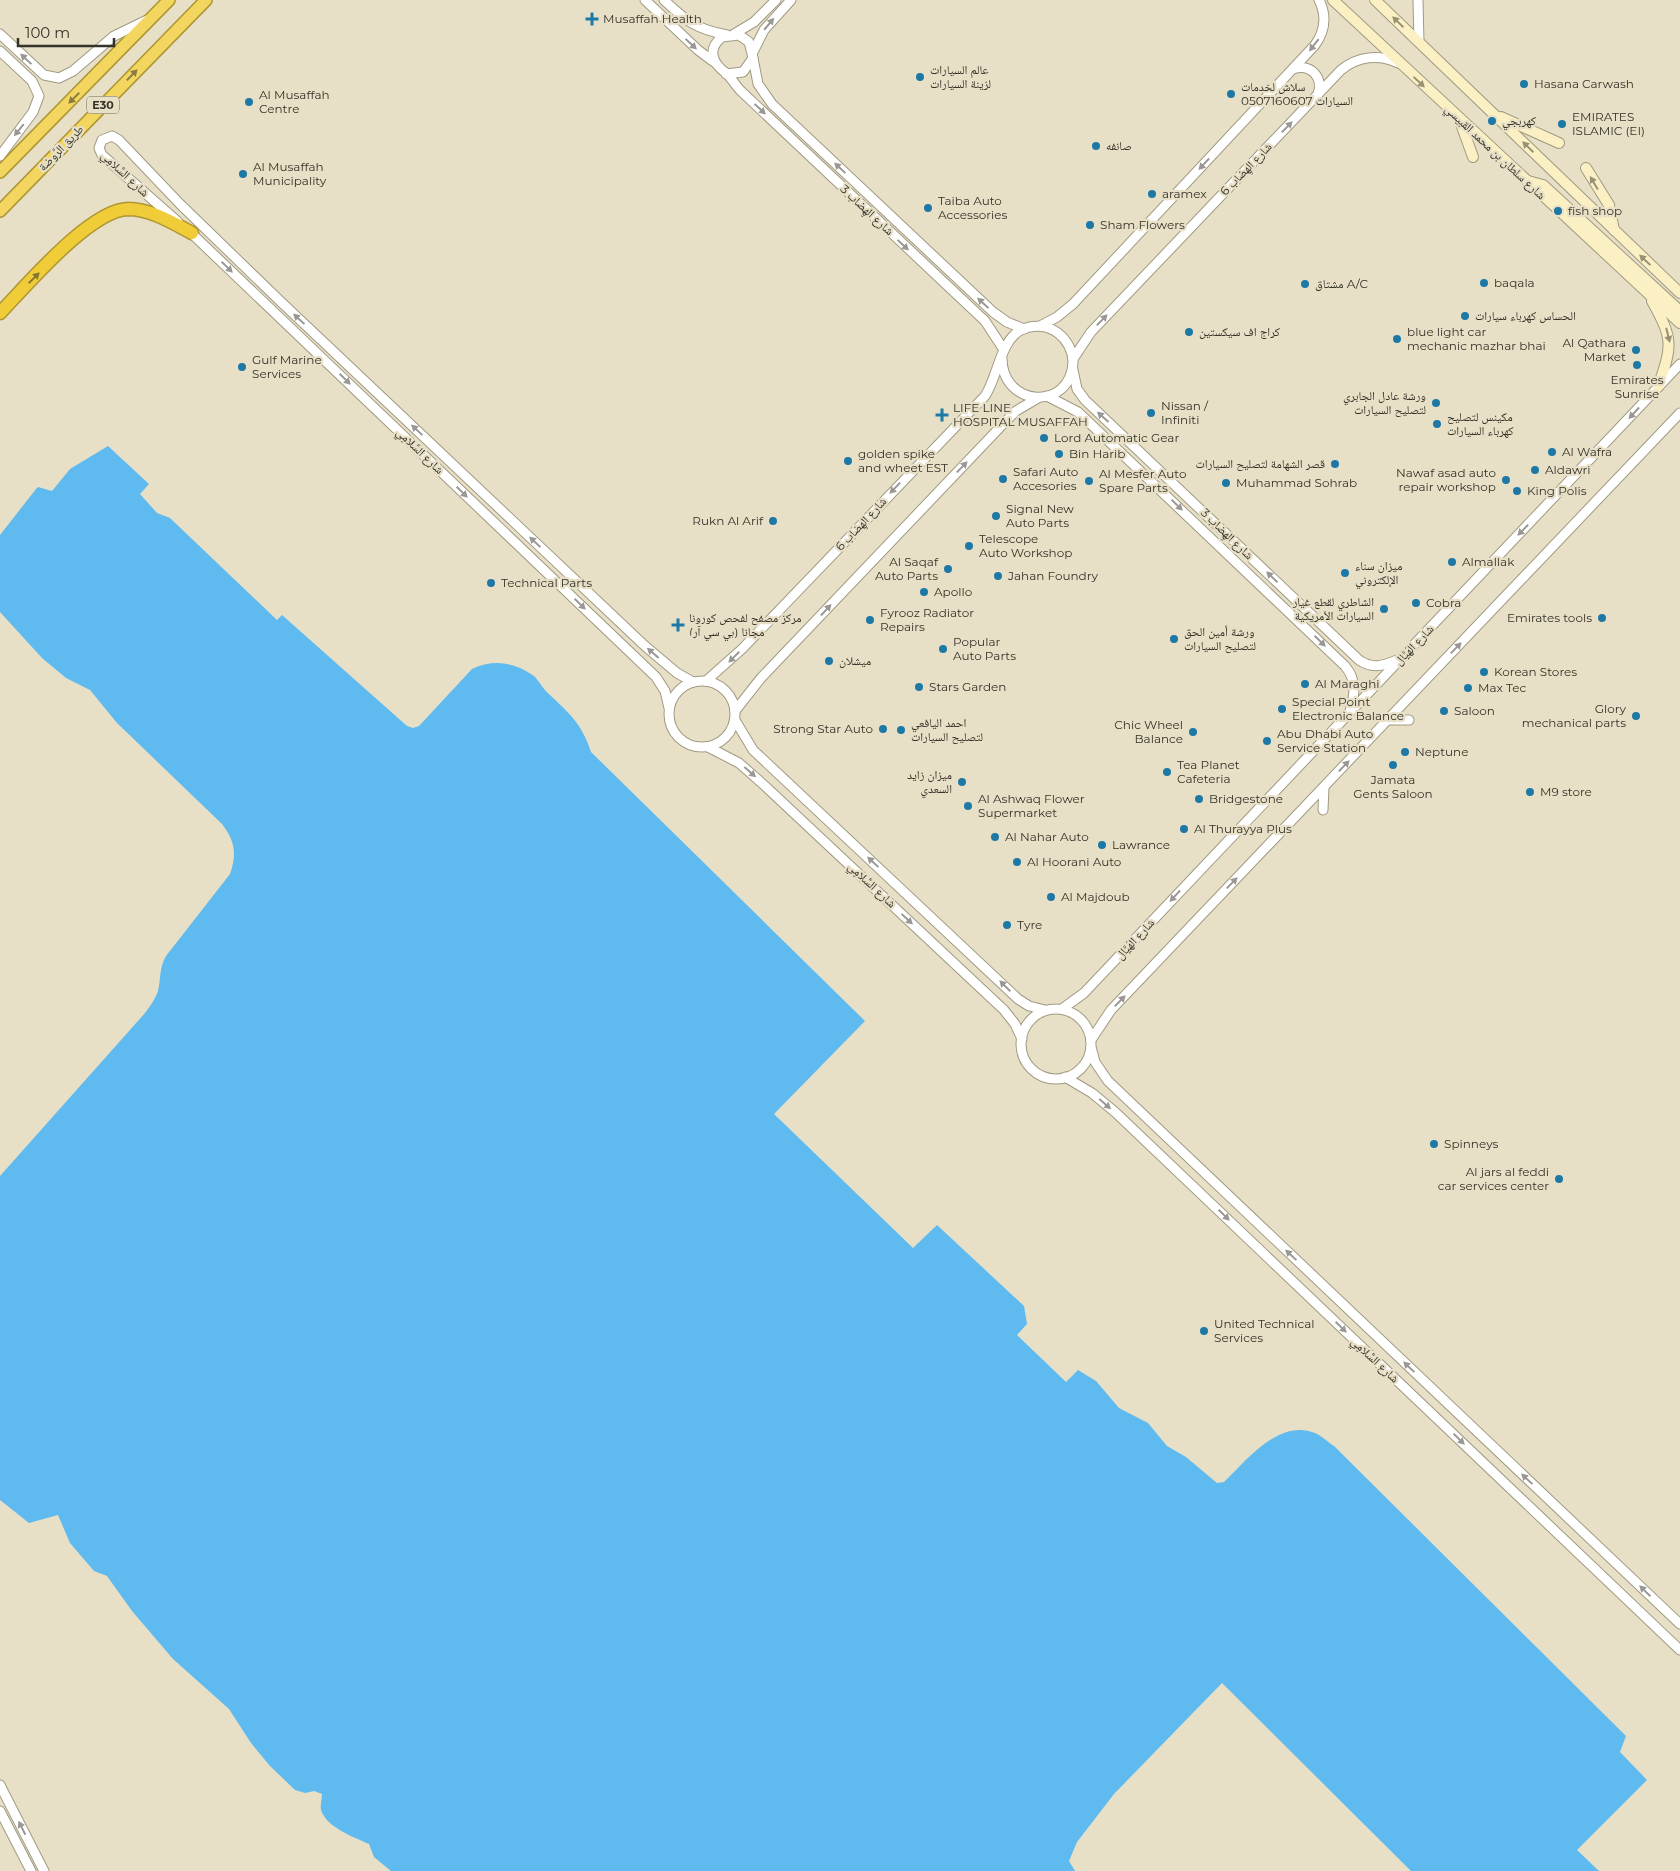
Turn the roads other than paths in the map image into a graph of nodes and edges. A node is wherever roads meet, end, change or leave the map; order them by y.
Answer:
1 (169, 0) edge
2 (206, 0) edge
3 (645, 0) edge
4 (664, 0) edge
5 (776, 0) edge
6 (791, 0) edge
7 (1319, 0) edge
8 (1333, 0) edge
9 (1375, 0) edge
10 (1418, 0) edge
11 (154, 17) junction
12 (0, 34) edge
13 (730, 34) junction
14 (1419, 42) junction
15 (0, 51) edge
16 (753, 55) junction
17 (714, 62) junction
18 (1398, 63) junction
19 (1293, 69) junction
20 (726, 74) junction
21 (1318, 94) junction
22 (1494, 114) junction
23 (1458, 118) junction
24 (1559, 143) dead end
25 (0, 156) edge
26 (1473, 157) dead end
27 (1586, 168) dead end
28 (0, 172) edge
29 (1527, 181) junction
30 (0, 211) edge
31 (1614, 231) junction
32 (192, 234) junction
33 (1678, 290) edge
34 (1646, 292) junction
35 (1680, 311) edge
36 (0, 312) edge
37 (1680, 324) edge
38 (1039, 326) junction
39 (1024, 329) junction
40 (1003, 354) junction
41 (1073, 359) junction
42 (1680, 364) edge
43 (1072, 369) junction
44 (1658, 387) junction
45 (1043, 397) junction
46 (1680, 413) edge
47 (1345, 647) junction
48 (1336, 657) junction
49 (1402, 658) junction
50 (706, 681) junction
51 (693, 682) junction
52 (668, 708) junction
53 (1349, 713) junction
54 (735, 716) junction
55 (1388, 720) junction
56 (1410, 720) dead end
57 (708, 747) junction
58 (1324, 787) junction
59 (1323, 810) dead end
60 (1062, 1009) junction
61 (1045, 1010) junction
62 (1022, 1039) junction
63 (1091, 1044) junction
64 (1065, 1077) junction
65 (1680, 1624) edge
66 (1680, 1650) edge
67 (0, 1785) edge
68 (0, 1811) edge
69 (31, 1871) edge
70 (44, 1871) edge

1 - 11 highway, E30
30 -> 2 highway, طريق الرَّوضة / E30
3 -> 17 street
4 - 13 street
5 - 13 street
16 -> 6 street
7 -> 19 street
8 - 18 main road, شارع سلطان بن محمد القبيسي
14 -> 9 main road, شارع سلطان بن محمد القبيسي
10 - 14 street
11 -> 12 street
11 -> 28 highway, E30
13 - 16 street
13 - 17 street
14 - 22 main road, شارع سلطان بن محمد القبيسي
15 -> 25 street
16 - 20 street
39 -> 16 street, شارع الهِضاب 3
17 - 20 street
18 - 21 street, شارع الهِضاب 6
18 -> 23 main road, شارع سلطان بن محمد القبيسي
19 - 21 street
19 -> 38 street
20 -> 40 street, شارع الهِضاب 3
41 -> 21 street, شارع الهِضاب 6
22 - 24 main road
31 -> 22 main road, شارع سلطان بن محمد القبيسي
23 - 26 main road
23 - 29 main road, شارع سلطان بن محمد القبيسي
31 -> 27 main road
29 - 34 main road, شارع سلطان بن محمد القبيسي
29 - 35 main road
33 -> 31 main road, شارع سلطان بن محمد القبيسي
36 -> 32 highway
51 -> 32 street, شارع السَّلامِي
32 -> 52 street, شارع السَّلامِي
34 - 37 main road, شارع سلطان بن محمد القبيسي
34 -> 44 main road
38 - 39 street
38 - 41 street
39 - 40 street
40 - 45 street
40 -> 50 street, شارع الهِضاب 6
41 - 43 street
42 - 44 street, شارع الهَيَّال
43 - 45 street
47 -> 43 street, شارع الهِضاب 3
44 -> 49 street, شارع الهَيَّال
45 -> 48 street, شارع الهِضاب 3
54 -> 45 street
55 -> 46 street
47 - 48 street
47 - 49 street, شارع الهِضاب 3
48 - 53 street, شارع الهِضاب 3
49 - 53 street, شارع الهَيَّال
50 - 51 street
50 - 54 street
51 - 52 street
52 - 57 street
53 -> 60 street, شارع الهَيَّال
54 - 57 street
61 -> 54 street, شارع السَّلامِي
55 - 56 street
58 -> 55 street
57 -> 62 street, شارع السَّلامِي
58 - 59 street
63 -> 58 street
60 - 61 street
60 - 63 street
61 - 62 street
62 - 64 street
63 - 64 street
65 -> 63 street, شارع السَّلامِي
64 -> 66 street, شارع السَّلامِي
70 -> 67 street
68 - 69 street

